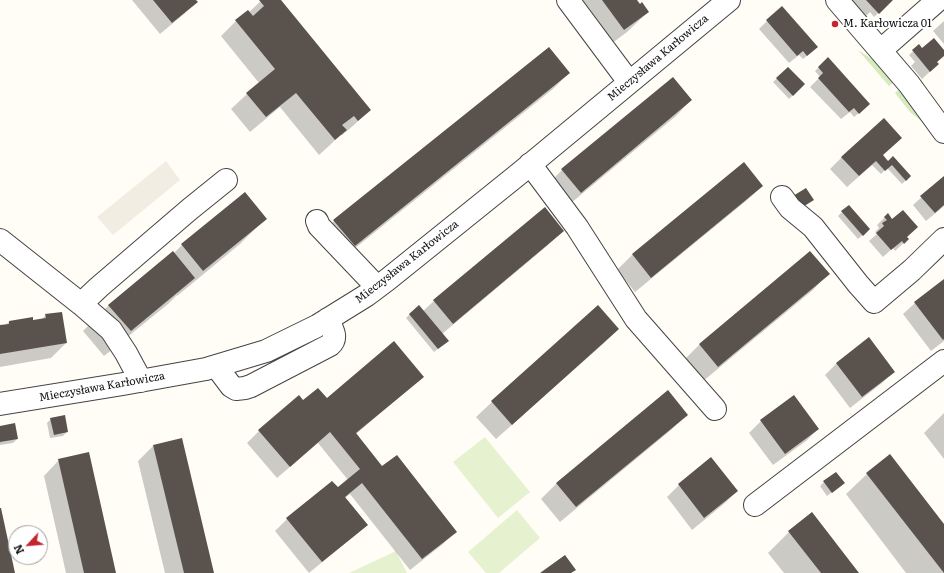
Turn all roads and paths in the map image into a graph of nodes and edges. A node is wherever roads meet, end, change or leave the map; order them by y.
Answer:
1 (568, 0) edge
2 (729, 0) edge
3 (837, 0) edge
4 (938, 0) edge
5 (881, 50) junction
6 (629, 82) junction
7 (944, 132) edge
8 (530, 164) junction
9 (226, 180) dead end
10 (782, 197) dead end
11 (317, 221) dead end
12 (944, 239) edge
13 (0, 240) edge
14 (378, 287) junction
15 (82, 304) junction
16 (328, 319) junction
17 (944, 361) edge
18 (216, 366) junction
19 (141, 381) junction
20 (0, 404) edge
21 (715, 409) dead end
22 (755, 505) dead end

1 - 6 street
2 - 6 street, Mieczysława Karłowicza
3 - 5 street
4 - 5 street
5 - 7 street
6 - 8 street, Mieczysława Karłowicza
8 - 14 street, Mieczysława Karłowicza
8 - 21 street
9 - 15 street
10 - 12 street
11 - 14 street
13 - 15 street
14 - 16 street, Mieczysława Karłowicza
15 - 19 street
16 - 18 street, Mieczysława Karłowicza
16 - 18 street
17 - 22 street
18 - 19 street, Mieczysława Karłowicza
19 - 20 street, Mieczysława Karłowicza

